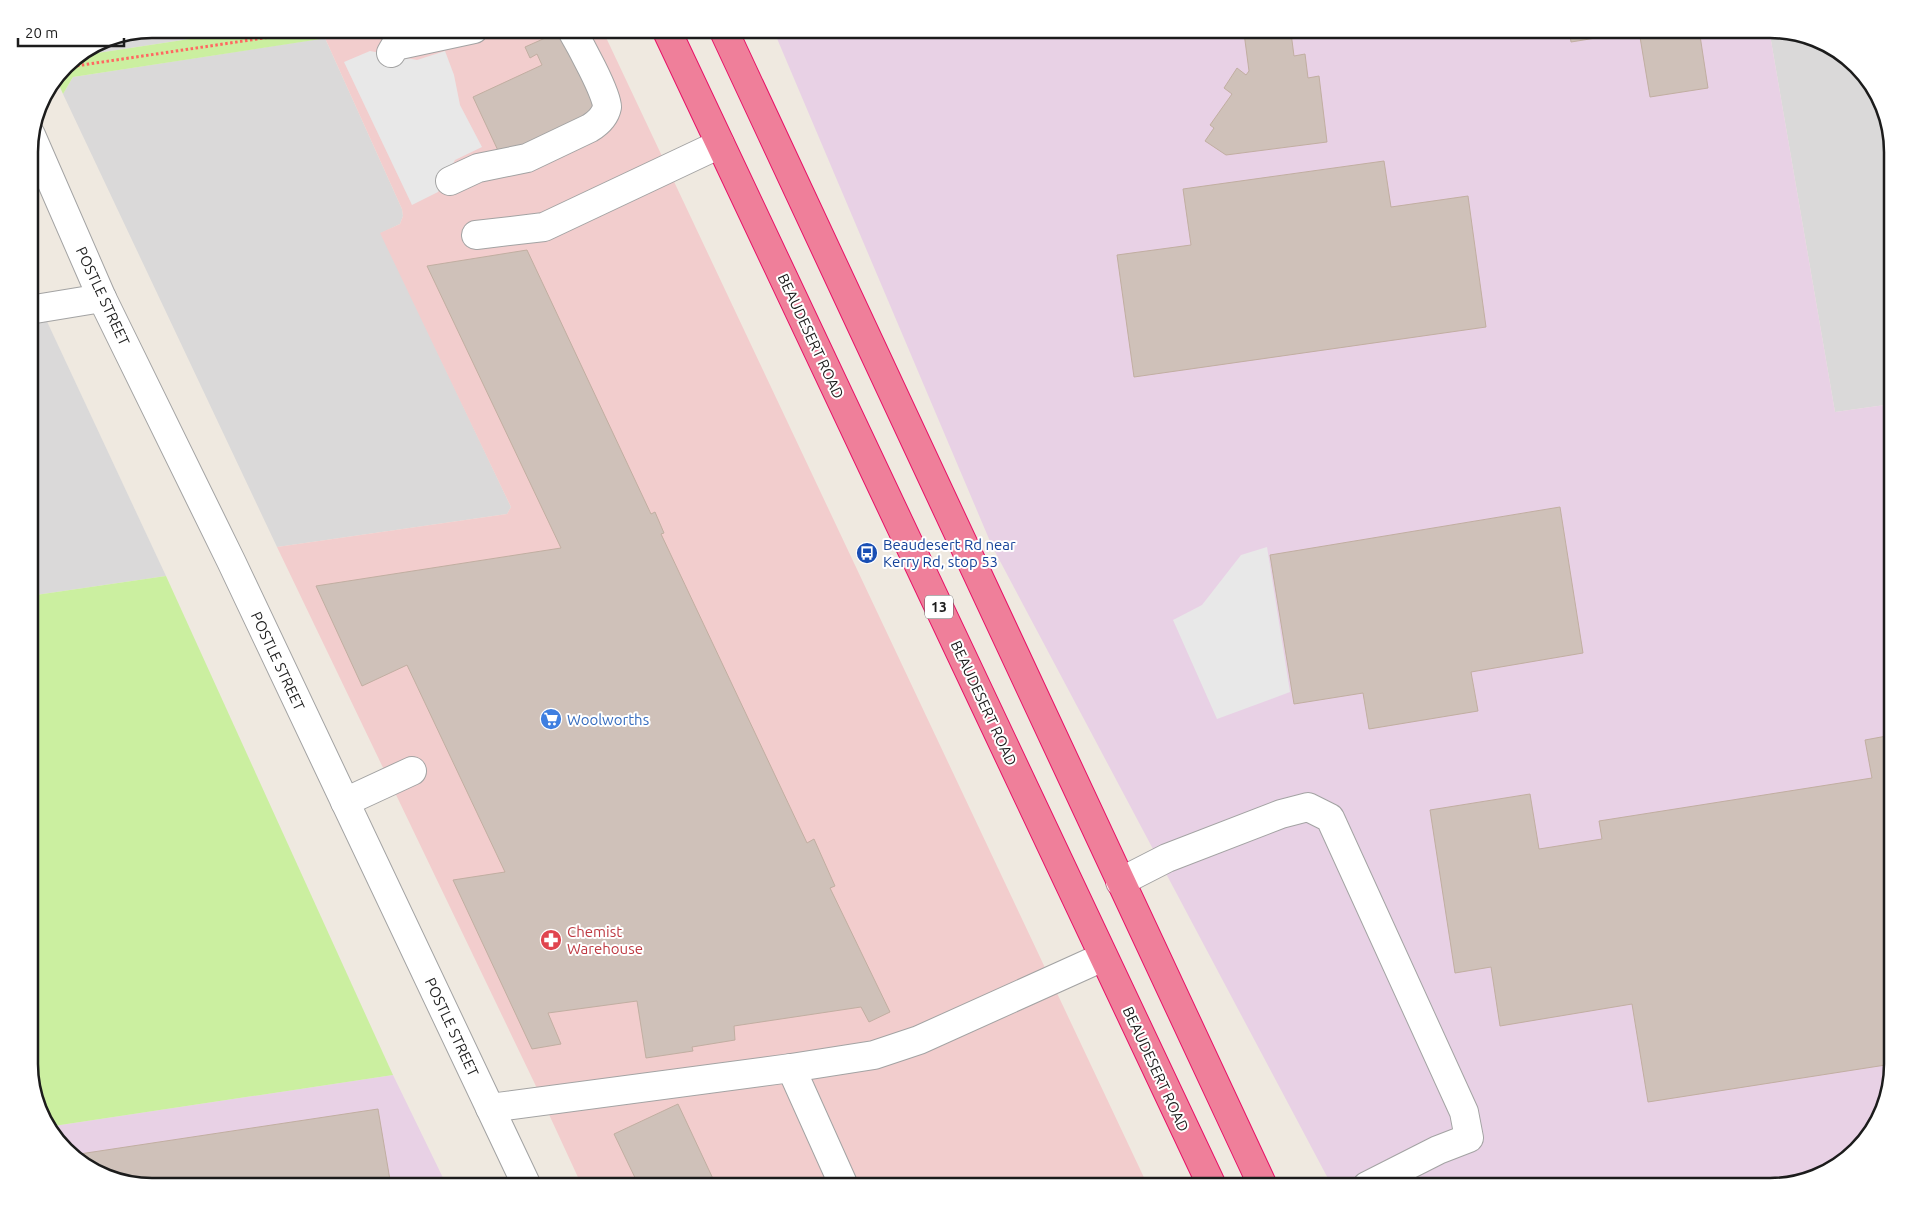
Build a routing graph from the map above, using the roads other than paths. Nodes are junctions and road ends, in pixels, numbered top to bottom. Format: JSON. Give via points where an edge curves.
{"nodes":[{"id":1,"x":432,"y":38,"type":"edge"},
{"id":2,"x":576,"y":38,"type":"edge"},
{"id":3,"x":670,"y":38,"type":"edge"},
{"id":4,"x":727,"y":38,"type":"edge"},
{"id":5,"x":391,"y":53,"type":"dead end"},
{"id":6,"x":720,"y":144,"type":"junction"},
{"id":7,"x":38,"y":151,"type":"edge"},
{"id":8,"x":450,"y":181,"type":"dead end"},
{"id":9,"x":476,"y":235,"type":"dead end"},
{"id":10,"x":102,"y":298,"type":"junction"},
{"id":11,"x":38,"y":309,"type":"edge"},
{"id":12,"x":412,"y":772,"type":"dead end"},
{"id":13,"x":346,"y":802,"type":"junction"},
{"id":14,"x":1120,"y":882,"type":"junction"},
{"id":15,"x":1103,"y":957,"type":"junction"},
{"id":16,"x":791,"y":1068,"type":"junction"},
{"id":17,"x":490,"y":1108,"type":"junction"},
{"id":18,"x":523,"y":1178,"type":"edge"},
{"id":19,"x":840,"y":1178,"type":"edge"},
{"id":20,"x":1208,"y":1178,"type":"edge"},
{"id":21,"x":1259,"y":1178,"type":"edge"},
{"id":22,"x":1383,"y":1178,"type":"edge"}],
"edges":[{"from":1,"to":5,"type":"street","via":[[395,46]]},
{"from":2,"to":8,"type":"street","via":[[607,100],[604,116],[599,122],[528,158],[478,168]]},
{"from":3,"to":6,"type":"highway","name":"BEAUDESERT ROAD","number":"13"},
{"from":4,"to":14,"type":"highway"},
{"from":6,"to":9,"type":"street","via":[[544,226]]},
{"from":6,"to":15,"type":"highway","name":"BEAUDESERT ROAD","number":"13"},
{"from":7,"to":10,"type":"street","name":"POSTLE STREET"},
{"from":10,"to":11,"type":"street"},
{"from":10,"to":13,"type":"street","name":"POSTLE STREET"},
{"from":12,"to":13,"type":"street"},
{"from":13,"to":17,"type":"street","name":"POSTLE STREET"},
{"from":14,"to":21,"type":"highway"},
{"from":14,"to":22,"type":"street","via":[[1167,858],[1281,814],[1308,807],[1330,818],[1464,1112],[1469,1138]]},
{"from":15,"to":16,"type":"street","via":[[919,1040],[874,1055]]},
{"from":15,"to":20,"type":"highway","name":"BEAUDESERT ROAD","number":"13"},
{"from":16,"to":17,"type":"street"},
{"from":16,"to":19,"type":"street"},
{"from":17,"to":18,"type":"street","name":"POSTLE STREET"}]}
